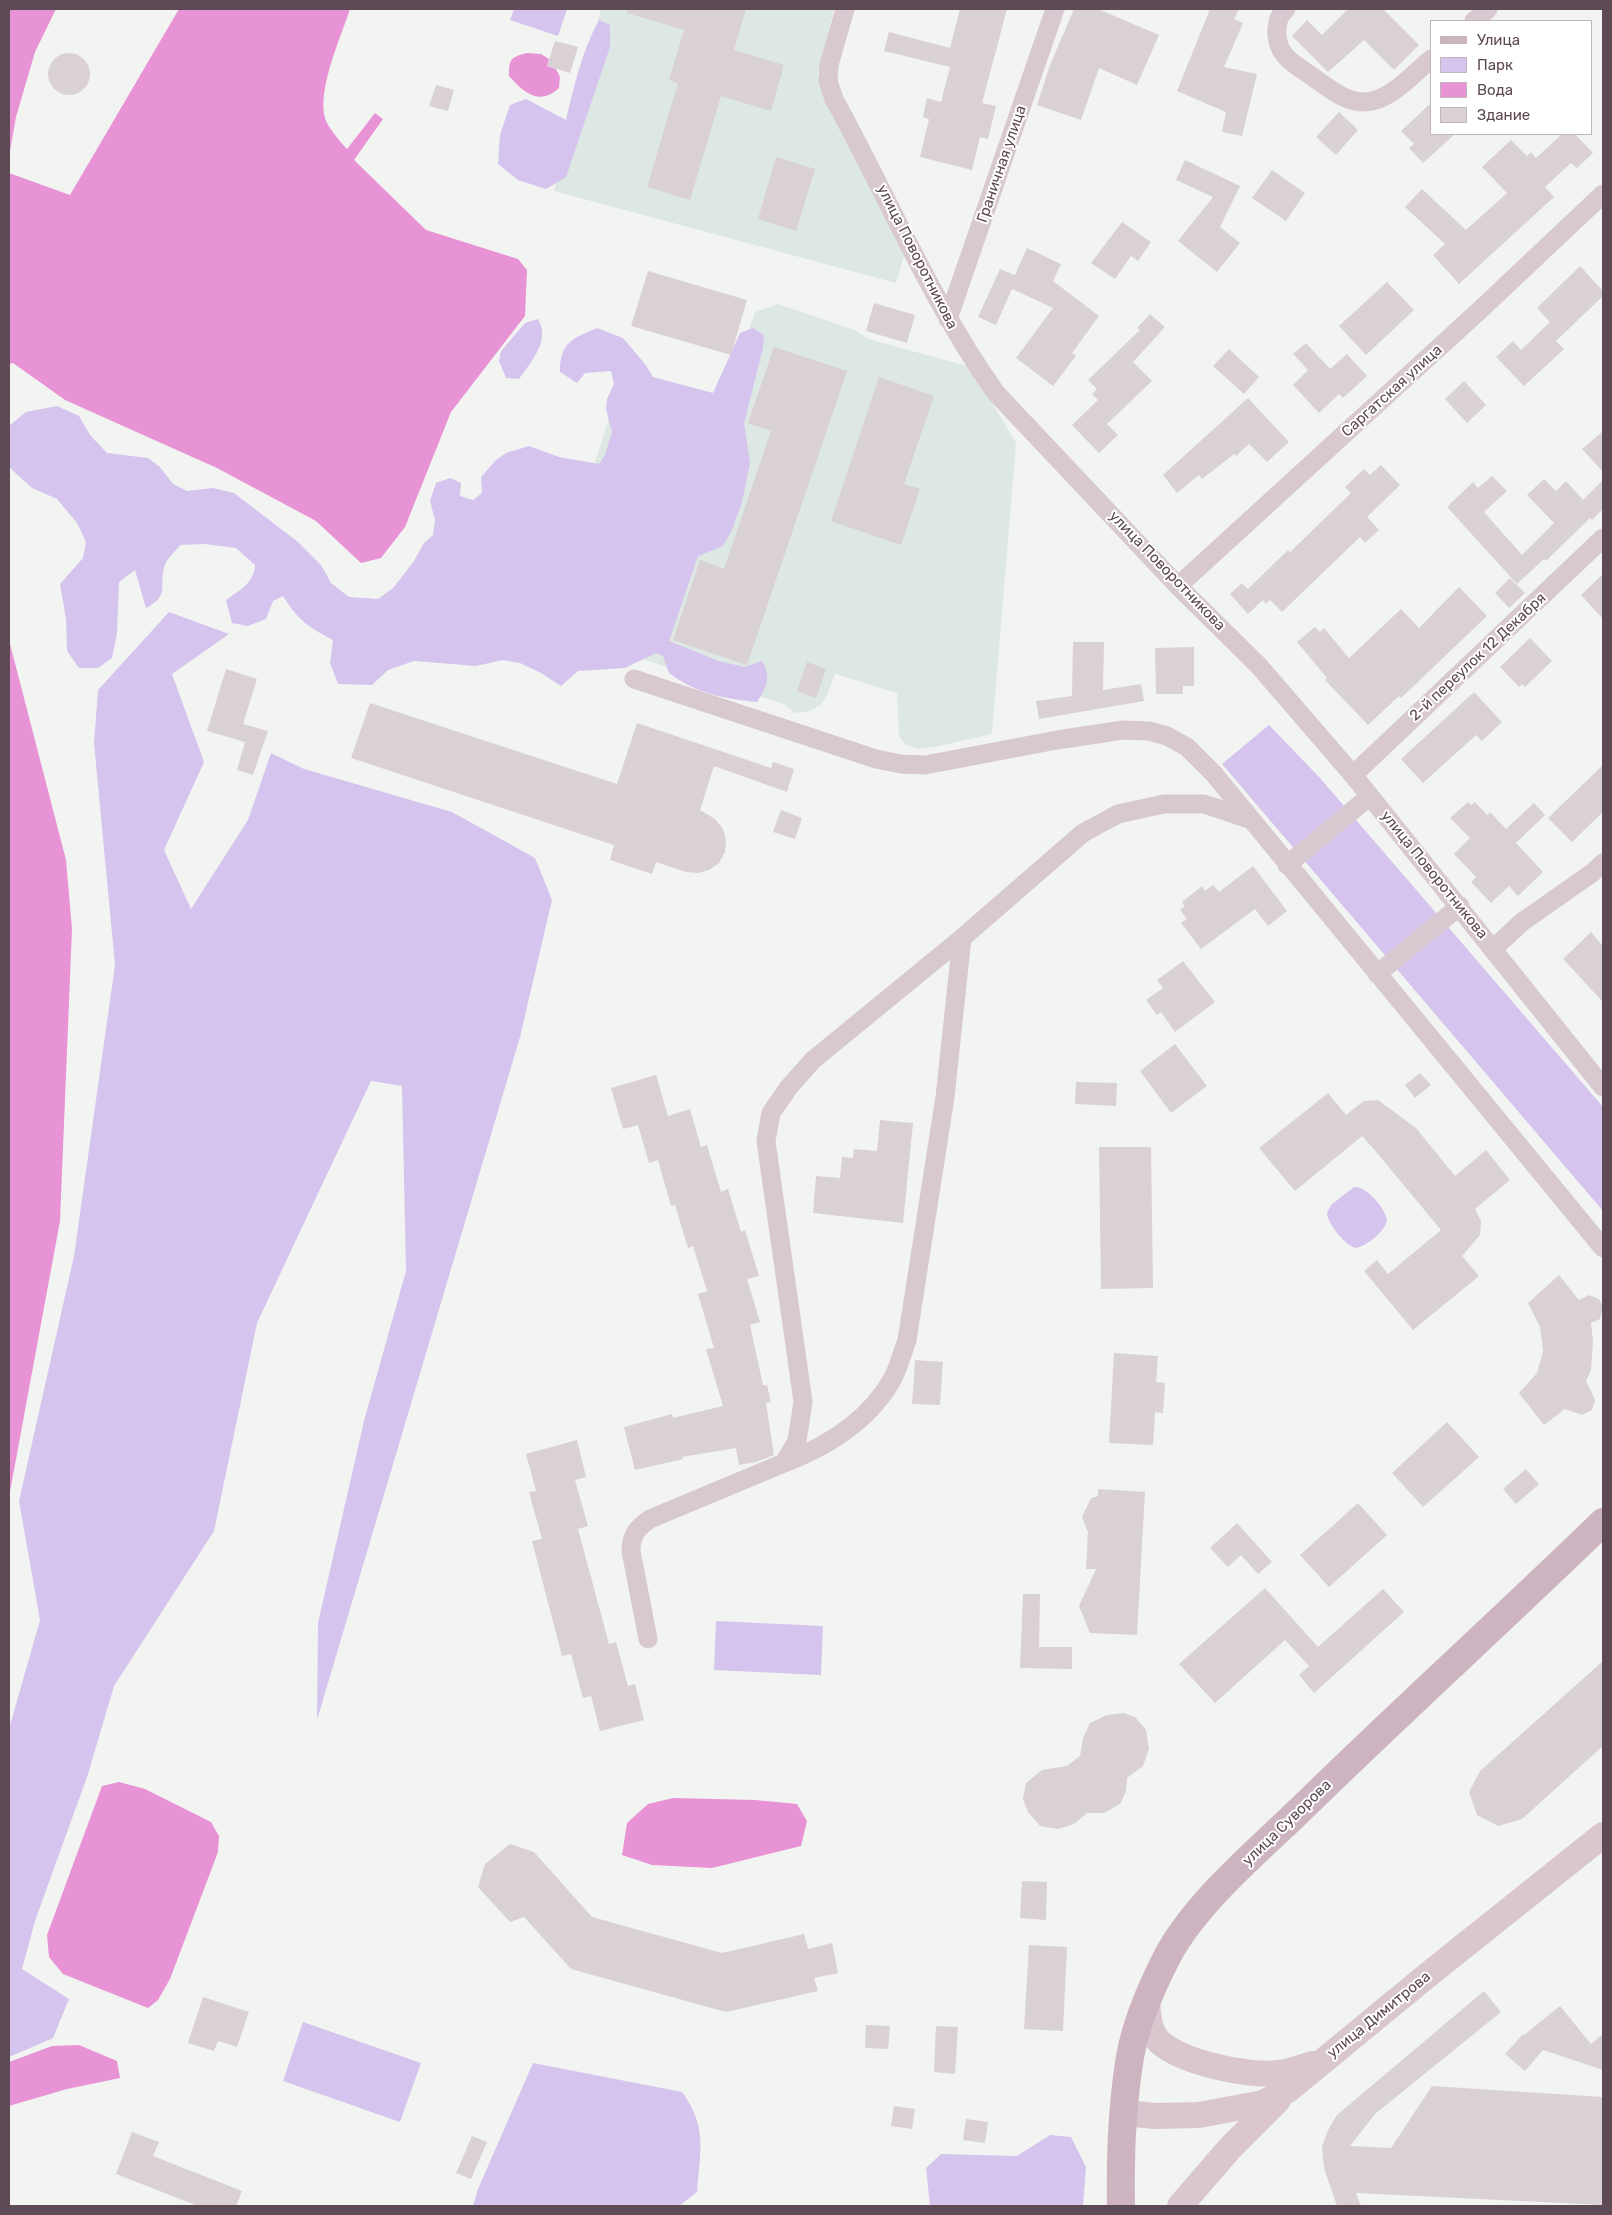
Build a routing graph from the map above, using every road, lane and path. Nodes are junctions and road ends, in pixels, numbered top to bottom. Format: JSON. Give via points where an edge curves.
{"nodes":[{"id":1,"x":845,"y":9,"type":"edge"},
{"id":2,"x":1055,"y":9,"type":"edge"},
{"id":3,"x":1286,"y":9,"type":"edge"},
{"id":4,"x":1488,"y":9,"type":"edge"},
{"id":5,"x":1475,"y":20,"type":"edge"},
{"id":6,"x":1430,"y":60,"type":"edge"},
{"id":7,"x":1603,"y":194,"type":"edge"},
{"id":8,"x":948,"y":319,"type":"junction"},
{"id":9,"x":1603,"y":538,"type":"edge"},
{"id":10,"x":1178,"y":586,"type":"junction"},
{"id":11,"x":634,"y":679,"type":"dead end"},
{"id":12,"x":1353,"y":775,"type":"junction"},
{"id":13,"x":1370,"y":796,"type":"junction"},
{"id":14,"x":1250,"y":819,"type":"junction"},
{"id":15,"x":1603,"y":862,"type":"edge"},
{"id":16,"x":1287,"y":865,"type":"junction"},
{"id":17,"x":1460,"y":906,"type":"junction"},
{"id":18,"x":962,"y":938,"type":"junction"},
{"id":19,"x":1494,"y":948,"type":"junction"},
{"id":20,"x":1377,"y":974,"type":"junction"},
{"id":21,"x":1603,"y":1087,"type":"edge"},
{"id":22,"x":1603,"y":1248,"type":"edge"},
{"id":23,"x":784,"y":1463,"type":"junction"},
{"id":24,"x":1603,"y":1522,"type":"edge"},
{"id":25,"x":648,"y":1639,"type":"dead end"},
{"id":26,"x":1603,"y":1836,"type":"edge"},
{"id":27,"x":1147,"y":2001,"type":"junction"},
{"id":28,"x":1327,"y":2058,"type":"junction"},
{"id":29,"x":1288,"y":2090,"type":"junction"},
{"id":30,"x":1124,"y":2113,"type":"junction"},
{"id":31,"x":1120,"y":2206,"type":"edge"},
{"id":32,"x":1180,"y":2206,"type":"edge"}],
"edges":[{"from":1,"to":8,"type":"street","name":"улица Поворотникова","via":[[829,65],[828,81]]},
{"from":2,"to":8,"type":"street","name":"Граничная улица"},
{"from":3,"to":6,"type":"street","via":[[1279,16],[1276,40],[1287,59],[1341,97],[1374,101],[1390,93]]},
{"from":4,"to":5,"type":"street"},
{"from":7,"to":10,"type":"street","name":"Саргатская улица"},
{"from":8,"to":10,"type":"street","name":"улица Поворотникова","via":[[996,393]]},
{"from":9,"to":12,"type":"street","name":"2-й переулок 12 Декабря"},
{"from":10,"to":12,"type":"street","name":"улица Поворотникова","via":[[1259,666]]},
{"from":11,"to":14,"type":"street","via":[[876,759],[900,764],[925,765],[1123,730],[1149,731],[1187,747],[1214,774]]},
{"from":12,"to":13,"type":"street","name":"улица Поворотникова"},
{"from":13,"to":16,"type":"street"},
{"from":13,"to":17,"type":"street","name":"улица Поворотникова"},
{"from":14,"to":16,"type":"street"},
{"from":14,"to":18,"type":"street","via":[[1204,804],[1164,804],[1118,814],[1083,833]]},
{"from":15,"to":19,"type":"street","via":[[1522,922]]},
{"from":16,"to":20,"type":"street"},
{"from":17,"to":19,"type":"street","name":"улица Поворотникова"},
{"from":17,"to":20,"type":"street"},
{"from":18,"to":23,"type":"street","via":[[945,1097],[908,1340],[894,1377],[871,1409],[815,1451]]},
{"from":18,"to":23,"type":"street","via":[[813,1060],[770,1113],[766,1141],[803,1402],[798,1441]]},
{"from":19,"to":21,"type":"street","name":"улица Поворотникова"},
{"from":20,"to":22,"type":"street"},
{"from":23,"to":25,"type":"street","via":[[650,1519],[638,1527],[631,1539],[632,1551]]},
{"from":24,"to":27,"type":"main road","name":"улица Суворова","via":[[1220,1889],[1169,1953]]},
{"from":26,"to":28,"type":"main road","name":"улица Димитрова"},
{"from":27,"to":28,"type":"main road","via":[[1149,2022],[1156,2038],[1174,2052],[1200,2062],[1277,2074]]},
{"from":27,"to":30,"type":"main road","name":"улица Суворова","via":[[1130,2056]]},
{"from":28,"to":29,"type":"main road","name":"улица Димитрова"},
{"from":29,"to":30,"type":"main road","name":"улица Димитрова","via":[[1263,2104],[1199,2115]]},
{"from":29,"to":32,"type":"main road","via":[[1230,2148]]},
{"from":30,"to":31,"type":"main road","name":"улица Суворова"}]}
